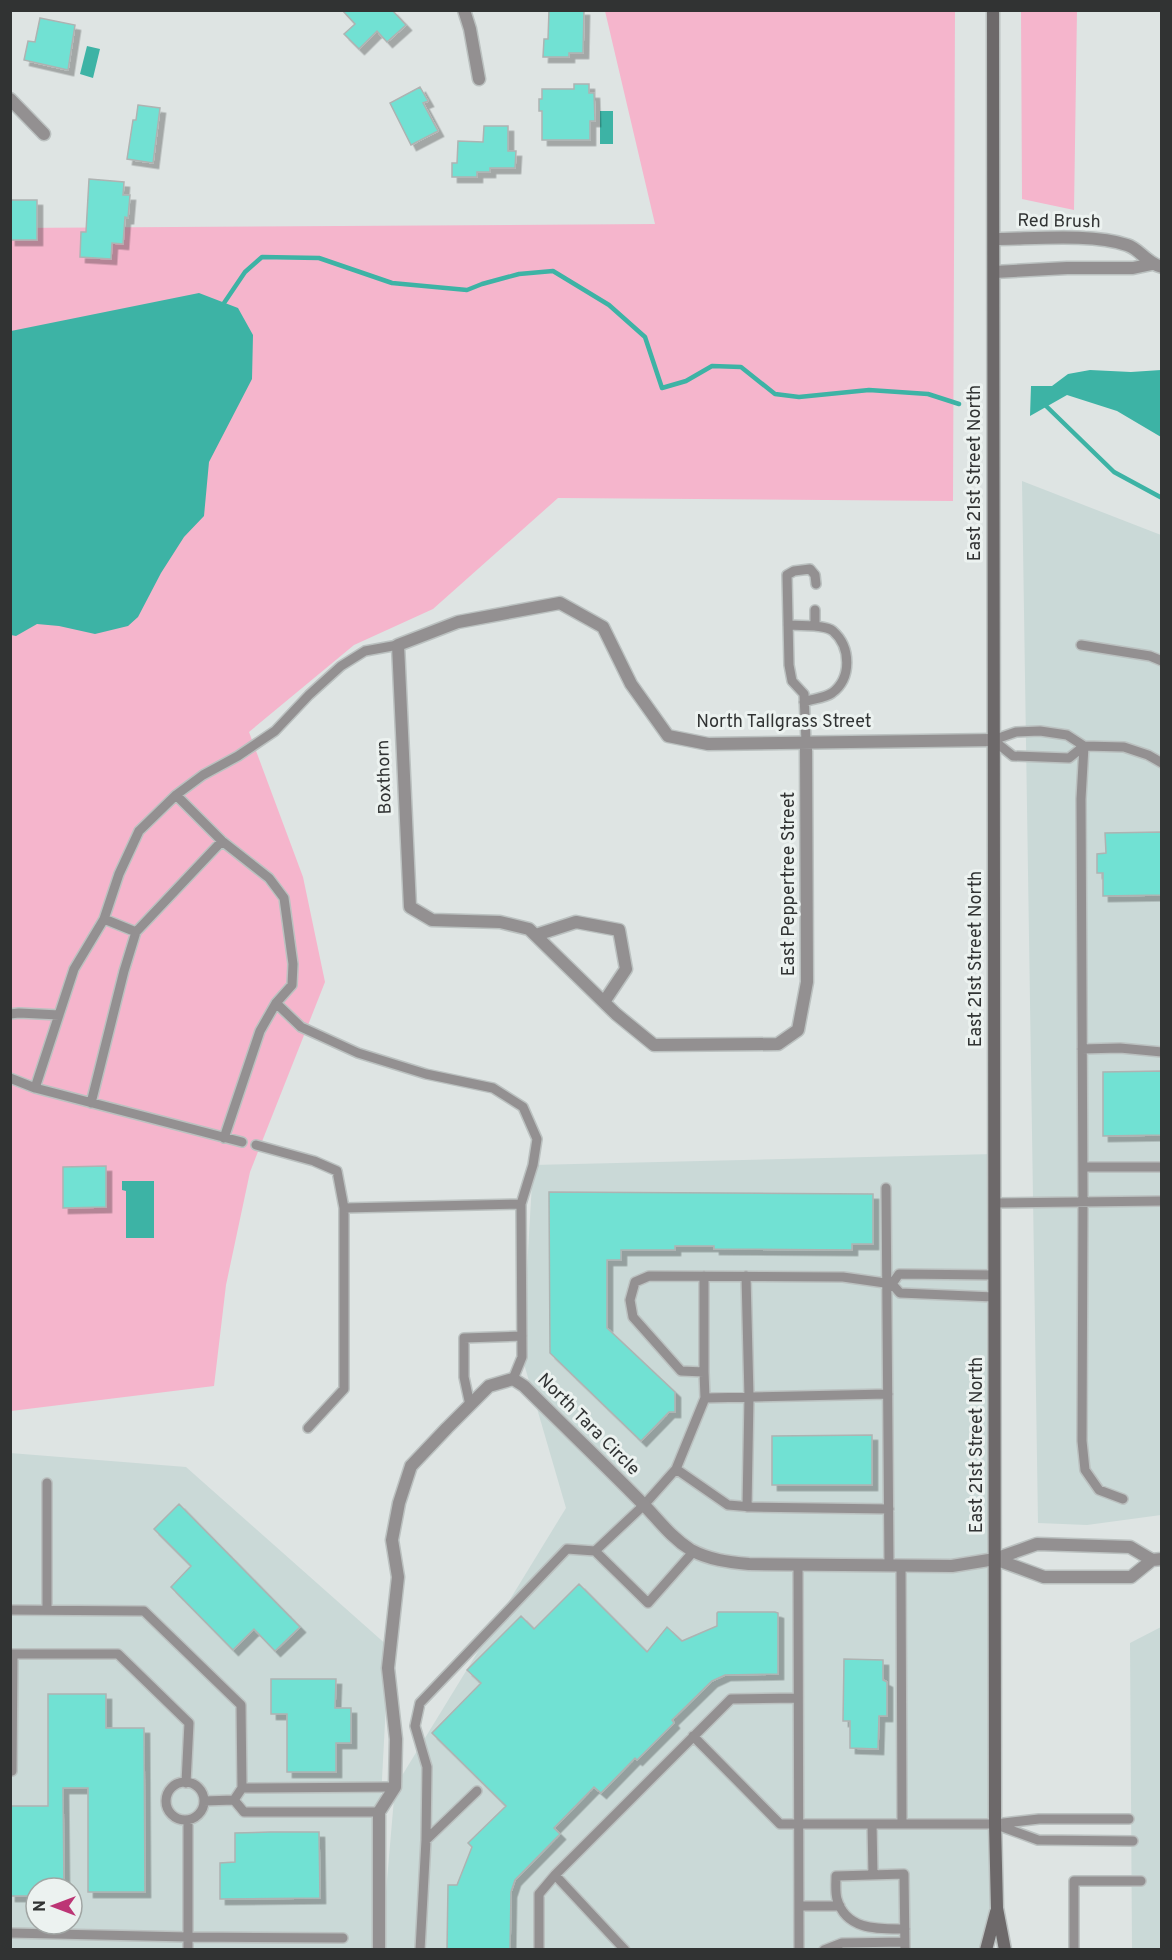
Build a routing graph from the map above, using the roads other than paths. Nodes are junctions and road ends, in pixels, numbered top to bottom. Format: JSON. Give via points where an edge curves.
{"nodes":[{"id":1,"x":464,"y":10,"type":"edge"},
{"id":2,"x":993,"y":10,"type":"edge"},
{"id":3,"x":479,"y":79,"type":"dead end"},
{"id":4,"x":10,"y":99,"type":"edge"},
{"id":5,"x":44,"y":134,"type":"dead end"},
{"id":6,"x":994,"y":239,"type":"junction"},
{"id":7,"x":1157,"y":265,"type":"edge"},
{"id":8,"x":994,"y":272,"type":"junction"},
{"id":9,"x":816,"y":584,"type":"dead end"},
{"id":10,"x":815,"y":610,"type":"dead end"},
{"id":11,"x":788,"y":625,"type":"junction"},
{"id":12,"x":815,"y":626,"type":"junction"},
{"id":13,"x":398,"y":645,"type":"junction"},
{"id":14,"x":1081,"y":645,"type":"dead end"},
{"id":15,"x":1161,"y":661,"type":"edge"},
{"id":16,"x":804,"y":702,"type":"junction"},
{"id":17,"x":993,"y":740,"type":"junction"},
{"id":18,"x":806,"y":742,"type":"junction"},
{"id":19,"x":1084,"y":746,"type":"junction"},
{"id":20,"x":1161,"y":763,"type":"edge"},
{"id":21,"x":176,"y":795,"type":"junction"},
{"id":22,"x":222,"y":841,"type":"junction"},
{"id":23,"x":104,"y":918,"type":"junction"},
{"id":24,"x":136,"y":932,"type":"junction"},
{"id":25,"x":536,"y":935,"type":"junction"},
{"id":26,"x":604,"y":1002,"type":"junction"},
{"id":27,"x":276,"y":1003,"type":"junction"},
{"id":28,"x":10,"y":1014,"type":"edge"},
{"id":29,"x":59,"y":1015,"type":"junction"},
{"id":30,"x":1082,"y":1048,"type":"junction"},
{"id":31,"x":1161,"y":1052,"type":"edge"},
{"id":32,"x":10,"y":1078,"type":"edge"},
{"id":33,"x":35,"y":1088,"type":"junction"},
{"id":34,"x":91,"y":1103,"type":"junction"},
{"id":35,"x":224,"y":1137,"type":"junction"},
{"id":36,"x":242,"y":1142,"type":"dead end"},
{"id":37,"x":256,"y":1145,"type":"dead end"},
{"id":38,"x":1083,"y":1167,"type":"junction"},
{"id":39,"x":1161,"y":1167,"type":"edge"},
{"id":40,"x":886,"y":1188,"type":"dead end"},
{"id":41,"x":1161,"y":1201,"type":"edge"},
{"id":42,"x":1083,"y":1202,"type":"junction"},
{"id":43,"x":994,"y":1203,"type":"junction"},
{"id":44,"x":521,"y":1204,"type":"junction"},
{"id":45,"x":344,"y":1208,"type":"junction"},
{"id":46,"x":994,"y":1275,"type":"junction"},
{"id":47,"x":704,"y":1276,"type":"junction"},
{"id":48,"x":746,"y":1276,"type":"junction"},
{"id":49,"x":889,"y":1283,"type":"junction"},
{"id":50,"x":994,"y":1297,"type":"junction"},
{"id":51,"x":522,"y":1336,"type":"junction"},
{"id":52,"x":704,"y":1372,"type":"junction"},
{"id":53,"x":513,"y":1379,"type":"junction"},
{"id":54,"x":888,"y":1394,"type":"junction"},
{"id":55,"x":748,"y":1397,"type":"junction"},
{"id":56,"x":705,"y":1398,"type":"junction"},
{"id":57,"x":470,"y":1406,"type":"junction"},
{"id":58,"x":308,"y":1428,"type":"dead end"},
{"id":59,"x":676,"y":1468,"type":"junction"},
{"id":60,"x":47,"y":1483,"type":"dead end"},
{"id":61,"x":1123,"y":1499,"type":"dead end"},
{"id":62,"x":644,"y":1505,"type":"junction"},
{"id":63,"x":747,"y":1507,"type":"junction"},
{"id":64,"x":889,"y":1509,"type":"junction"},
{"id":65,"x":595,"y":1551,"type":"junction"},
{"id":66,"x":694,"y":1551,"type":"junction"},
{"id":67,"x":995,"y":1559,"type":"junction"},
{"id":68,"x":1157,"y":1560,"type":"edge"},
{"id":69,"x":798,"y":1564,"type":"junction"},
{"id":70,"x":895,"y":1566,"type":"junction"},
{"id":71,"x":10,"y":1610,"type":"edge"},
{"id":72,"x":47,"y":1610,"type":"junction"},
{"id":73,"x":12,"y":1654,"type":"edge"},
{"id":74,"x":798,"y":1698,"type":"junction"},
{"id":75,"x":693,"y":1736,"type":"junction"},
{"id":76,"x":10,"y":1770,"type":"edge"},
{"id":77,"x":186,"y":1782,"type":"junction"},
{"id":78,"x":395,"y":1787,"type":"junction"},
{"id":79,"x":242,"y":1788,"type":"junction"},
{"id":80,"x":477,"y":1791,"type":"dead end"},
{"id":81,"x":234,"y":1800,"type":"junction"},
{"id":82,"x":204,"y":1801,"type":"junction"},
{"id":83,"x":379,"y":1812,"type":"junction"},
{"id":84,"x":1129,"y":1819,"type":"dead end"},
{"id":85,"x":188,"y":1820,"type":"junction"},
{"id":86,"x":799,"y":1824,"type":"junction"},
{"id":87,"x":872,"y":1824,"type":"junction"},
{"id":88,"x":902,"y":1824,"type":"junction"},
{"id":89,"x":995,"y":1824,"type":"junction"},
{"id":90,"x":426,"y":1840,"type":"junction"},
{"id":91,"x":1133,"y":1841,"type":"dead end"},
{"id":92,"x":555,"y":1875,"type":"junction"},
{"id":93,"x":873,"y":1875,"type":"junction"},
{"id":94,"x":1141,"y":1881,"type":"dead end"},
{"id":95,"x":799,"y":1906,"type":"junction"},
{"id":96,"x":840,"y":1906,"type":"junction"},
{"id":97,"x":997,"y":1908,"type":"junction"},
{"id":98,"x":905,"y":1929,"type":"junction"},
{"id":99,"x":10,"y":1933,"type":"edge"},
{"id":100,"x":188,"y":1937,"type":"junction"},
{"id":101,"x":343,"y":1938,"type":"dead end"},
{"id":102,"x":905,"y":1946,"type":"edge"},
{"id":103,"x":188,"y":1950,"type":"edge"},
{"id":104,"x":379,"y":1950,"type":"edge"},
{"id":105,"x":420,"y":1950,"type":"edge"},
{"id":106,"x":539,"y":1950,"type":"edge"},
{"id":107,"x":625,"y":1950,"type":"edge"},
{"id":108,"x":799,"y":1950,"type":"edge"},
{"id":109,"x":824,"y":1950,"type":"edge"},
{"id":110,"x":986,"y":1950,"type":"edge"},
{"id":111,"x":1005,"y":1950,"type":"edge"},
{"id":112,"x":1074,"y":1950,"type":"edge"}],
"edges":[{"from":1,"to":3,"type":"street"},
{"from":2,"to":6,"type":"main road","name":"East 21st Street North"},
{"from":4,"to":5,"type":"street"},
{"from":6,"to":7,"type":"street","name":"Red Brush","via":[[1099,239],[1130,246]]},
{"from":6,"to":8,"type":"main road","name":"East 21st Street North"},
{"from":7,"to":8,"type":"street","name":"Red Brush"},
{"from":8,"to":17,"type":"main road","name":"East 21st Street North"},
{"from":9,"to":11,"type":"lane","via":[[810,569],[786,576]]},
{"from":10,"to":12,"type":"lane"},
{"from":11,"to":12,"type":"lane"},
{"from":11,"to":16,"type":"lane","via":[[792,681],[804,694]]},
{"from":12,"to":16,"type":"lane","via":[[831,629],[843,643],[847,657],[845,677],[831,694]]},
{"from":13,"to":18,"type":"street","name":"North Tallgrass Street","via":[[458,622],[560,603],[603,627],[631,684],[668,736],[708,744]]},
{"from":13,"to":21,"type":"lane","via":[[365,651],[341,666],[275,730]]},
{"from":13,"to":25,"type":"street","name":"Boxthorn","via":[[410,907],[432,920],[500,922],[529,929]]},
{"from":14,"to":15,"type":"lane"},
{"from":16,"to":18,"type":"lane"},
{"from":17,"to":18,"type":"street","name":"North Tallgrass Street"},
{"from":17,"to":19,"type":"lane","via":[[1016,732],[1040,731],[1067,735]]},
{"from":17,"to":19,"type":"lane","via":[[1013,756],[1069,758]]},
{"from":17,"to":43,"type":"main road","name":"East 21st Street North"},
{"from":18,"to":26,"type":"street","name":"East Peppertree Street","via":[[807,982],[798,1030],[778,1044],[654,1045]]},
{"from":19,"to":20,"type":"lane","via":[[1124,747]]},
{"from":19,"to":30,"type":"lane"},
{"from":21,"to":22,"type":"lane"},
{"from":21,"to":23,"type":"lane","via":[[139,831],[118,874]]},
{"from":22,"to":24,"type":"lane"},
{"from":22,"to":27,"type":"lane","via":[[269,878],[284,898],[292,985]]},
{"from":23,"to":24,"type":"lane"},
{"from":23,"to":29,"type":"lane","via":[[74,969]]},
{"from":24,"to":34,"type":"lane"},
{"from":25,"to":26,"type":"street"},
{"from":25,"to":26,"type":"street","via":[[576,922],[619,930],[626,969]]},
{"from":27,"to":35,"type":"lane","via":[[260,1031]]},
{"from":27,"to":44,"type":"lane","via":[[301,1026],[358,1053],[426,1074],[493,1088],[523,1107],[537,1139]]},
{"from":28,"to":29,"type":"lane"},
{"from":29,"to":33,"type":"lane"},
{"from":30,"to":31,"type":"lane"},
{"from":30,"to":38,"type":"lane"},
{"from":32,"to":33,"type":"lane"},
{"from":33,"to":34,"type":"lane"},
{"from":34,"to":35,"type":"lane"},
{"from":35,"to":36,"type":"lane"},
{"from":37,"to":45,"type":"lane","via":[[337,1171]]},
{"from":38,"to":39,"type":"lane"},
{"from":38,"to":42,"type":"lane"},
{"from":40,"to":49,"type":"lane"},
{"from":41,"to":42,"type":"lane"},
{"from":42,"to":43,"type":"lane"},
{"from":42,"to":61,"type":"lane","via":[[1085,1470],[1099,1490]]},
{"from":43,"to":46,"type":"main road","name":"East 21st Street North"},
{"from":44,"to":45,"type":"lane"},
{"from":44,"to":51,"type":"lane"},
{"from":45,"to":58,"type":"lane","via":[[344,1389]]},
{"from":46,"to":49,"type":"lane","via":[[899,1274]]},
{"from":46,"to":50,"type":"main road","name":"East 21st Street North"},
{"from":47,"to":48,"type":"lane"},
{"from":47,"to":52,"type":"lane"},
{"from":47,"to":52,"type":"lane","via":[[649,1276],[635,1282],[630,1300],[633,1317],[681,1371]]},
{"from":48,"to":49,"type":"lane","via":[[843,1277]]},
{"from":48,"to":55,"type":"lane"},
{"from":49,"to":50,"type":"lane","via":[[900,1293]]},
{"from":49,"to":54,"type":"lane"},
{"from":50,"to":67,"type":"main road","name":"East 21st Street North"},
{"from":51,"to":53,"type":"lane","via":[[522,1357]]},
{"from":51,"to":57,"type":"lane","via":[[464,1338],[464,1377]]},
{"from":52,"to":56,"type":"lane"},
{"from":53,"to":57,"type":"street","name":"North Tara Circle","via":[[489,1386]]},
{"from":53,"to":62,"type":"street","name":"North Tara Circle"},
{"from":54,"to":55,"type":"lane"},
{"from":54,"to":64,"type":"lane"},
{"from":55,"to":56,"type":"lane"},
{"from":55,"to":63,"type":"lane"},
{"from":56,"to":59,"type":"lane"},
{"from":57,"to":78,"type":"street","name":"North Tara Circle","via":[[411,1466],[399,1503],[392,1540],[398,1577],[388,1668],[396,1739]]},
{"from":59,"to":62,"type":"lane"},
{"from":59,"to":63,"type":"lane","via":[[728,1505]]},
{"from":60,"to":72,"type":"lane"},
{"from":62,"to":65,"type":"lane"},
{"from":62,"to":66,"type":"street","name":"North Tara Circle","via":[[678,1542]]},
{"from":63,"to":64,"type":"lane"},
{"from":64,"to":70,"type":"lane"},
{"from":65,"to":66,"type":"lane","via":[[648,1603]]},
{"from":65,"to":90,"type":"lane","via":[[567,1549],[420,1703],[415,1726],[427,1767]]},
{"from":66,"to":69,"type":"street","name":"North Tara Circle","via":[[717,1560]]},
{"from":67,"to":68,"type":"street","name":"North Tara Circle","via":[[1037,1544],[1130,1547]]},
{"from":67,"to":68,"type":"street","via":[[1044,1577],[1131,1577]]},
{"from":67,"to":70,"type":"street","name":"North Tara Circle","via":[[952,1566]]},
{"from":67,"to":89,"type":"main road","name":"East 21st Street North"},
{"from":69,"to":70,"type":"street","name":"North Tara Circle"},
{"from":69,"to":74,"type":"lane"},
{"from":70,"to":88,"type":"lane"},
{"from":71,"to":72,"type":"lane"},
{"from":72,"to":79,"type":"lane","via":[[144,1611],[241,1705]]},
{"from":73,"to":76,"type":"lane"},
{"from":73,"to":77,"type":"lane","via":[[118,1654],[189,1724]]},
{"from":74,"to":75,"type":"lane","via":[[730,1699]]},
{"from":74,"to":86,"type":"lane"},
{"from":75,"to":86,"type":"lane","via":[[780,1824]]},
{"from":75,"to":92,"type":"lane"},
{"from":77,"to":82,"type":"lane","via":[[201,1791]]},
{"from":77,"to":85,"type":"lane","via":[[174,1786],[166,1801],[175,1818]]},
{"from":78,"to":79,"type":"lane"},
{"from":78,"to":83,"type":"street"},
{"from":79,"to":81,"type":"lane"},
{"from":80,"to":90,"type":"lane"},
{"from":81,"to":82,"type":"lane"},
{"from":81,"to":83,"type":"lane","via":[[244,1812]]},
{"from":82,"to":85,"type":"lane","via":[[199,1814]]},
{"from":83,"to":104,"type":"street"},
{"from":84,"to":89,"type":"lane","via":[[1039,1819]]},
{"from":85,"to":100,"type":"lane"},
{"from":86,"to":87,"type":"lane"},
{"from":86,"to":95,"type":"lane"},
{"from":87,"to":88,"type":"lane"},
{"from":87,"to":93,"type":"lane"},
{"from":88,"to":89,"type":"lane"},
{"from":89,"to":91,"type":"lane","via":[[1038,1840]]},
{"from":89,"to":97,"type":"main road","name":"East 21st Street North"},
{"from":90,"to":105,"type":"lane"},
{"from":92,"to":106,"type":"lane","via":[[538,1894]]},
{"from":92,"to":107,"type":"lane"},
{"from":93,"to":96,"type":"lane","via":[[836,1876]]},
{"from":93,"to":98,"type":"lane","via":[[904,1874]]},
{"from":94,"to":112,"type":"lane","via":[[1074,1881]]},
{"from":95,"to":96,"type":"lane"},
{"from":95,"to":108,"type":"lane"},
{"from":96,"to":98,"type":"lane","via":[[865,1928]]},
{"from":97,"to":110,"type":"main road","name":"East 21st Street North"},
{"from":97,"to":111,"type":"main road","name":"East 21st Street North"},
{"from":98,"to":102,"type":"lane"},
{"from":99,"to":100,"type":"lane"},
{"from":100,"to":101,"type":"lane"},
{"from":100,"to":103,"type":"lane"},
{"from":102,"to":109,"type":"lane","via":[[842,1943]]}]}
